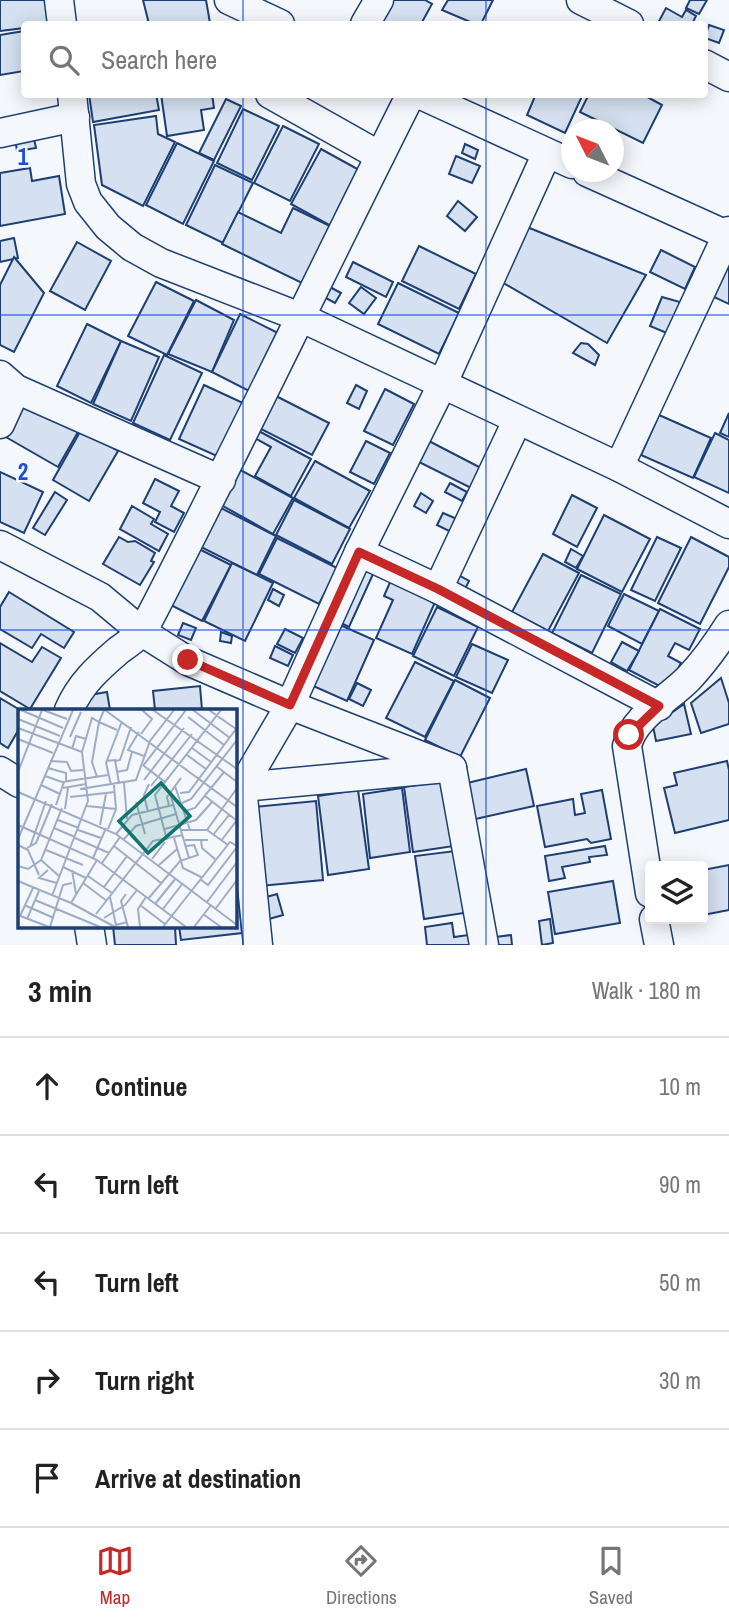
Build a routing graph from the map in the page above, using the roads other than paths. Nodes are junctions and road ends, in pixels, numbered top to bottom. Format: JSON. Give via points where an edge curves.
{"nodes":[{"id":1,"x":59,"y":0,"type":"edge"},
{"id":2,"x":219,"y":0,"type":"edge"},
{"id":3,"x":229,"y":0,"type":"edge"},
{"id":4,"x":379,"y":0,"type":"edge"},
{"id":5,"x":580,"y":0,"type":"edge"},
{"id":6,"x":622,"y":14,"type":"edge"},
{"id":7,"x":62,"y":21,"type":"edge"},
{"id":8,"x":227,"y":21,"type":"edge"},
{"id":9,"x":274,"y":21,"type":"edge"},
{"id":10,"x":367,"y":21,"type":"edge"},
{"id":11,"x":708,"y":66,"type":"edge"},
{"id":12,"x":729,"y":77,"type":"edge"},
{"id":13,"x":277,"y":98,"type":"edge"},
{"id":14,"x":409,"y":98,"type":"edge"},
{"id":15,"x":428,"y":98,"type":"edge"},
{"id":16,"x":73,"y":106,"type":"edge"},
{"id":17,"x":0,"y":133,"type":"edge"},
{"id":18,"x":380,"y":156,"type":"junction"},
{"id":19,"x":559,"y":159,"type":"edge"},
{"id":20,"x":610,"y":182,"type":"edge"},
{"id":21,"x":728,"y":234,"type":"edge"},
{"id":22,"x":300,"y":317,"type":"junction"},
{"id":23,"x":8,"y":382,"type":"edge"},
{"id":24,"x":442,"y":385,"type":"junction"},
{"id":25,"x":517,"y":421,"type":"junction"},
{"id":26,"x":0,"y":424,"type":"edge"},
{"id":27,"x":619,"y":467,"type":"junction"},
{"id":28,"x":221,"y":480,"type":"junction"},
{"id":29,"x":729,"y":524,"type":"edge"},
{"id":30,"x":0,"y":545,"type":"edge"},
{"id":31,"x":359,"y":552,"type":"junction"},
{"id":32,"x":438,"y":589,"type":"junction"},
{"id":33,"x":729,"y":625,"type":"edge"},
{"id":34,"x":142,"y":632,"type":"junction"},
{"id":35,"x":290,"y":705,"type":"junction"},
{"id":36,"x":659,"y":706,"type":"junction"},
{"id":37,"x":70,"y":709,"type":"edge"},
{"id":38,"x":452,"y":768,"type":"junction"},
{"id":39,"x":0,"y":771,"type":"edge"},
{"id":40,"x":18,"y":782,"type":"edge"},
{"id":41,"x":242,"y":787,"type":"junction"},
{"id":42,"x":645,"y":861,"type":"edge"},
{"id":43,"x":655,"y":924,"type":"edge"},
{"id":44,"x":258,"y":945,"type":"edge"},
{"id":45,"x":484,"y":945,"type":"edge"},
{"id":46,"x":659,"y":945,"type":"edge"}],
"edges":[{"from":1,"to":7,"type":"street"},
{"from":2,"to":8,"type":"street"},
{"from":3,"to":9,"type":"street"},
{"from":4,"to":10,"type":"street"},
{"from":5,"to":6,"type":"street"},
{"from":11,"to":12,"type":"street"},
{"from":13,"to":18,"type":"street"},
{"from":14,"to":18,"type":"street"},
{"from":15,"to":19,"type":"street"},
{"from":16,"to":17,"type":"street"},
{"from":16,"to":22,"type":"street","via":[[81,184],[108,228],[161,262]]},
{"from":18,"to":22,"type":"street"},
{"from":19,"to":24,"type":"street"},
{"from":20,"to":21,"type":"street"},
{"from":21,"to":27,"type":"street"},
{"from":22,"to":24,"type":"street"},
{"from":22,"to":28,"type":"street"},
{"from":23,"to":26,"type":"street"},
{"from":23,"to":28,"type":"street"},
{"from":24,"to":25,"type":"street"},
{"from":24,"to":31,"type":"street"},
{"from":25,"to":27,"type":"street"},
{"from":25,"to":32,"type":"street"},
{"from":27,"to":29,"type":"street"},
{"from":28,"to":34,"type":"street"},
{"from":30,"to":34,"type":"street","via":[[100,597]]},
{"from":31,"to":32,"type":"street"},
{"from":31,"to":35,"type":"street"},
{"from":32,"to":36,"type":"street"},
{"from":33,"to":36,"type":"street","via":[[711,653]]},
{"from":34,"to":35,"type":"street","via":[[188,660]]},
{"from":34,"to":37,"type":"street","via":[[96,670]]},
{"from":35,"to":38,"type":"street"},
{"from":35,"to":41,"type":"street"},
{"from":36,"to":42,"type":"street","via":[[629,735],[627,746]]},
{"from":38,"to":41,"type":"street"},
{"from":38,"to":45,"type":"street"},
{"from":39,"to":40,"type":"street"},
{"from":41,"to":44,"type":"street"},
{"from":43,"to":46,"type":"street"}]}
